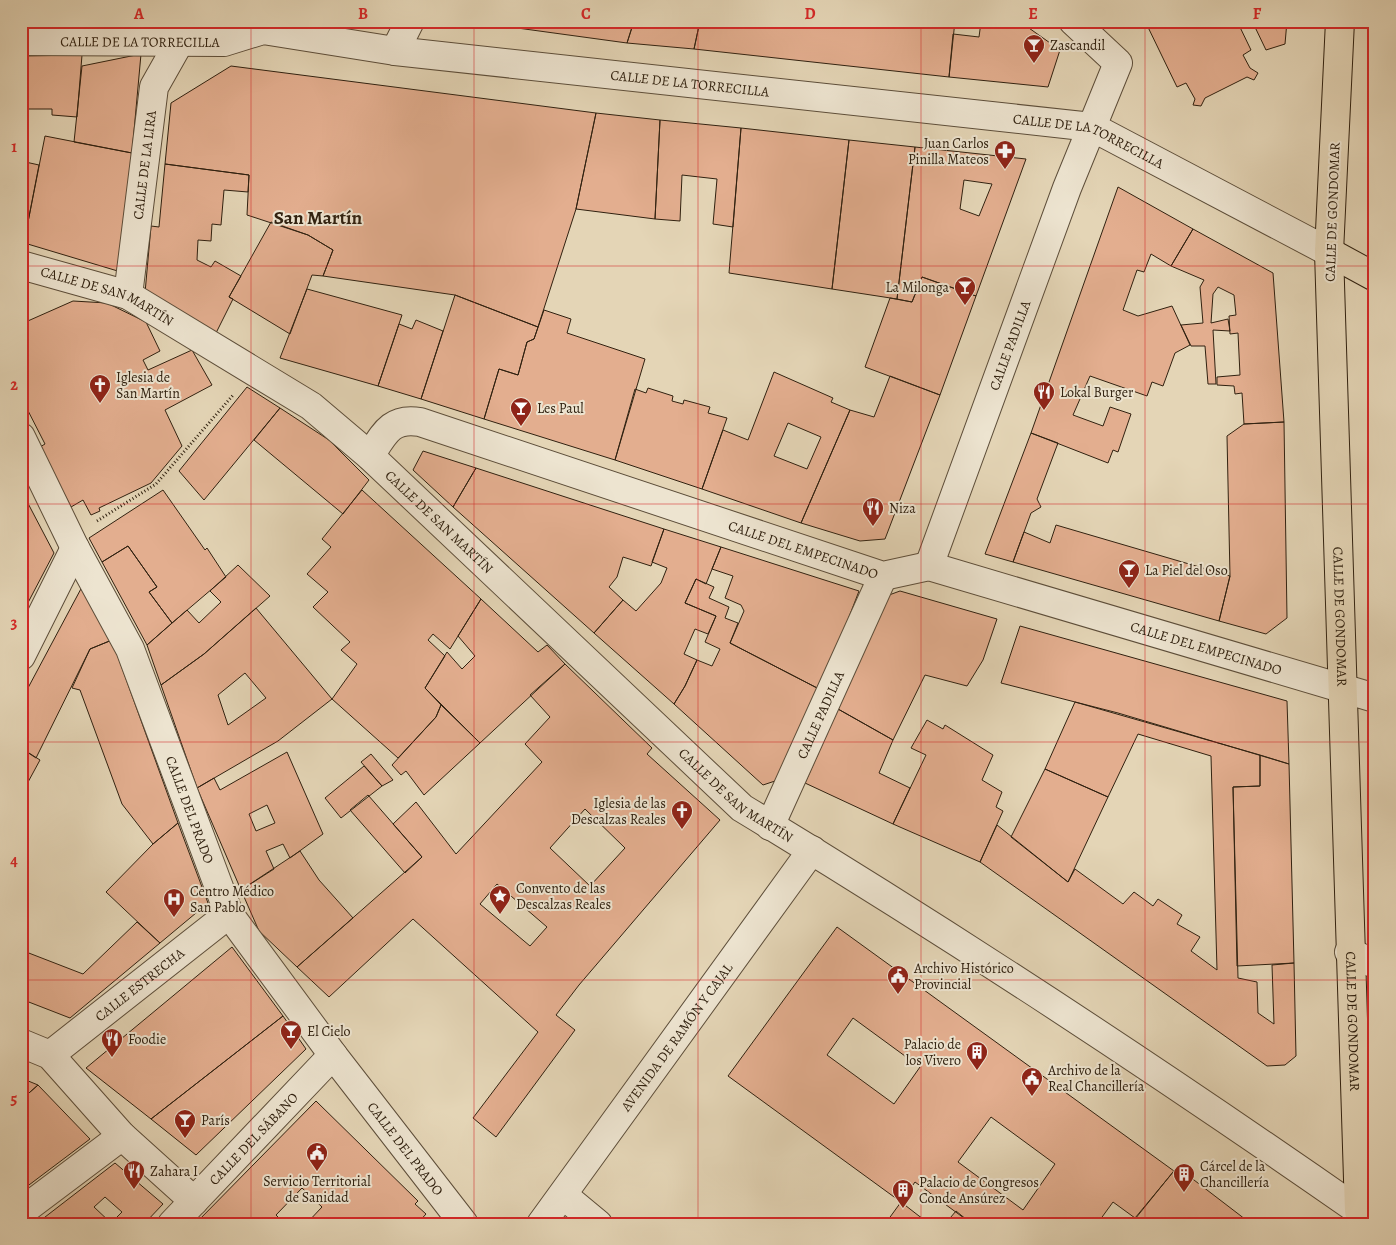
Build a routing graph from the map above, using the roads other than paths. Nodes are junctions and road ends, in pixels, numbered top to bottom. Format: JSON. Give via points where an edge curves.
{"nodes":[{"id":1,"x":410,"y":21,"type":"edge"},
{"id":2,"x":1073,"y":21,"type":"edge"},
{"id":3,"x":1340,"y":21,"type":"edge"},
{"id":4,"x":225,"y":31,"type":"edge"},
{"id":5,"x":21,"y":41,"type":"edge"},
{"id":6,"x":180,"y":41,"type":"junction"},
{"id":7,"x":395,"y":51,"type":"junction"},
{"id":8,"x":1092,"y":127,"type":"junction"},
{"id":9,"x":1329,"y":252,"type":"junction"},
{"id":10,"x":21,"y":265,"type":"edge"},
{"id":11,"x":1375,"y":277,"type":"edge"},
{"id":12,"x":128,"y":295,"type":"junction"},
{"id":13,"x":21,"y":437,"type":"edge"},
{"id":14,"x":370,"y":456,"type":"junction"},
{"id":15,"x":73,"y":543,"type":"junction"},
{"id":16,"x":929,"y":566,"type":"junction"},
{"id":17,"x":883,"y":576,"type":"junction"},
{"id":18,"x":21,"y":656,"type":"edge"},
{"id":19,"x":1342,"y":689,"type":"junction"},
{"id":20,"x":1375,"y":698,"type":"edge"},
{"id":21,"x":770,"y":826,"type":"junction"},
{"id":22,"x":812,"y":850,"type":"junction"},
{"id":23,"x":230,"y":914,"type":"junction"},
{"id":24,"x":1349,"y":952,"type":"junction"},
{"id":25,"x":1375,"y":964,"type":"edge"},
{"id":26,"x":21,"y":1043,"type":"edge"},
{"id":27,"x":50,"y":1055,"type":"junction"},
{"id":28,"x":333,"y":1055,"type":"junction"},
{"id":29,"x":122,"y":1136,"type":"junction"},
{"id":30,"x":194,"y":1201,"type":"junction"},
{"id":31,"x":21,"y":1212,"type":"edge"},
{"id":32,"x":557,"y":1213,"type":"edge"},
{"id":33,"x":1367,"y":1217,"type":"edge"},
{"id":34,"x":172,"y":1224,"type":"edge"},
{"id":35,"x":464,"y":1224,"type":"edge"},
{"id":36,"x":598,"y":1224,"type":"edge"}],
"edges":[{"from":1,"to":7,"type":"street"},
{"from":2,"to":8,"type":"street","name":"CALLE PADILLA","via":[[1118,63]]},
{"from":3,"to":9,"type":"main road","name":"CALLE DE GONDOMAR"},
{"from":4,"to":6,"type":"street","name":"CALLE DE LA TORRECILLA"},
{"from":4,"to":7,"type":"street","name":"CALLE DE LA TORRECILLA","via":[[263,30]]},
{"from":5,"to":6,"type":"street","name":"CALLE DE LA TORRECILLA"},
{"from":6,"to":12,"type":"street","name":"CALLE DE LA LIRA","via":[[154,88]]},
{"from":7,"to":8,"type":"street","name":"CALLE DE LA TORRECILLA"},
{"from":8,"to":9,"type":"street","name":"CALLE DE LA TORRECILLA"},
{"from":8,"to":16,"type":"street","name":"CALLE PADILLA"},
{"from":9,"to":11,"type":"main road"},
{"from":9,"to":19,"type":"main road","name":"CALLE DE GONDOMAR"},
{"from":10,"to":12,"type":"street","name":"CALLE DE SAN MARTÍN"},
{"from":12,"to":14,"type":"street","name":"CALLE DE SAN MARTÍN","via":[[311,406]]},
{"from":13,"to":15,"type":"street","name":"CALLE DEL PRADO"},
{"from":14,"to":17,"type":"street","name":"CALLE DEL EMPECINADO","via":[[389,428],[400,422],[420,422]]},
{"from":14,"to":21,"type":"street","name":"CALLE DE SAN MARTÍN","via":[[742,808]]},
{"from":15,"to":18,"type":"street"},
{"from":15,"to":23,"type":"street","name":"CALLE DEL PRADO","via":[[130,649]]},
{"from":16,"to":17,"type":"street","name":"CALLE DEL EMPECINADO"},
{"from":16,"to":19,"type":"street","name":"CALLE DEL EMPECINADO"},
{"from":17,"to":21,"type":"street","name":"CALLE PADILLA"},
{"from":19,"to":20,"type":"street","name":"CALLE DEL EMPECINADO"},
{"from":19,"to":24,"type":"main road","name":"CALLE DE GONDOMAR"},
{"from":21,"to":22,"type":"street","name":"CALLE DE SAN MARTÍN"},
{"from":22,"to":32,"type":"street","name":"AVENIDA DE RAMÓN Y CAJAL"},
{"from":22,"to":33,"type":"street","name":"CALLE DE SAN MARTÍN","via":[[1184,1091]]},
{"from":23,"to":27,"type":"street","name":"CALLE ESTRECHA"},
{"from":23,"to":28,"type":"street","name":"CALLE DEL PRADO"},
{"from":24,"to":25,"type":"street"},
{"from":24,"to":33,"type":"main road","name":"CALLE DE GONDOMAR"},
{"from":26,"to":27,"type":"street"},
{"from":27,"to":29,"type":"street"},
{"from":28,"to":30,"type":"street","name":"CALLE DEL SÁBANO"},
{"from":28,"to":35,"type":"street","name":"CALLE DEL PRADO"},
{"from":29,"to":30,"type":"street"},
{"from":29,"to":31,"type":"street"},
{"from":30,"to":34,"type":"street","name":"CALLE DEL SÁBANO"},
{"from":32,"to":36,"type":"street"}]}
